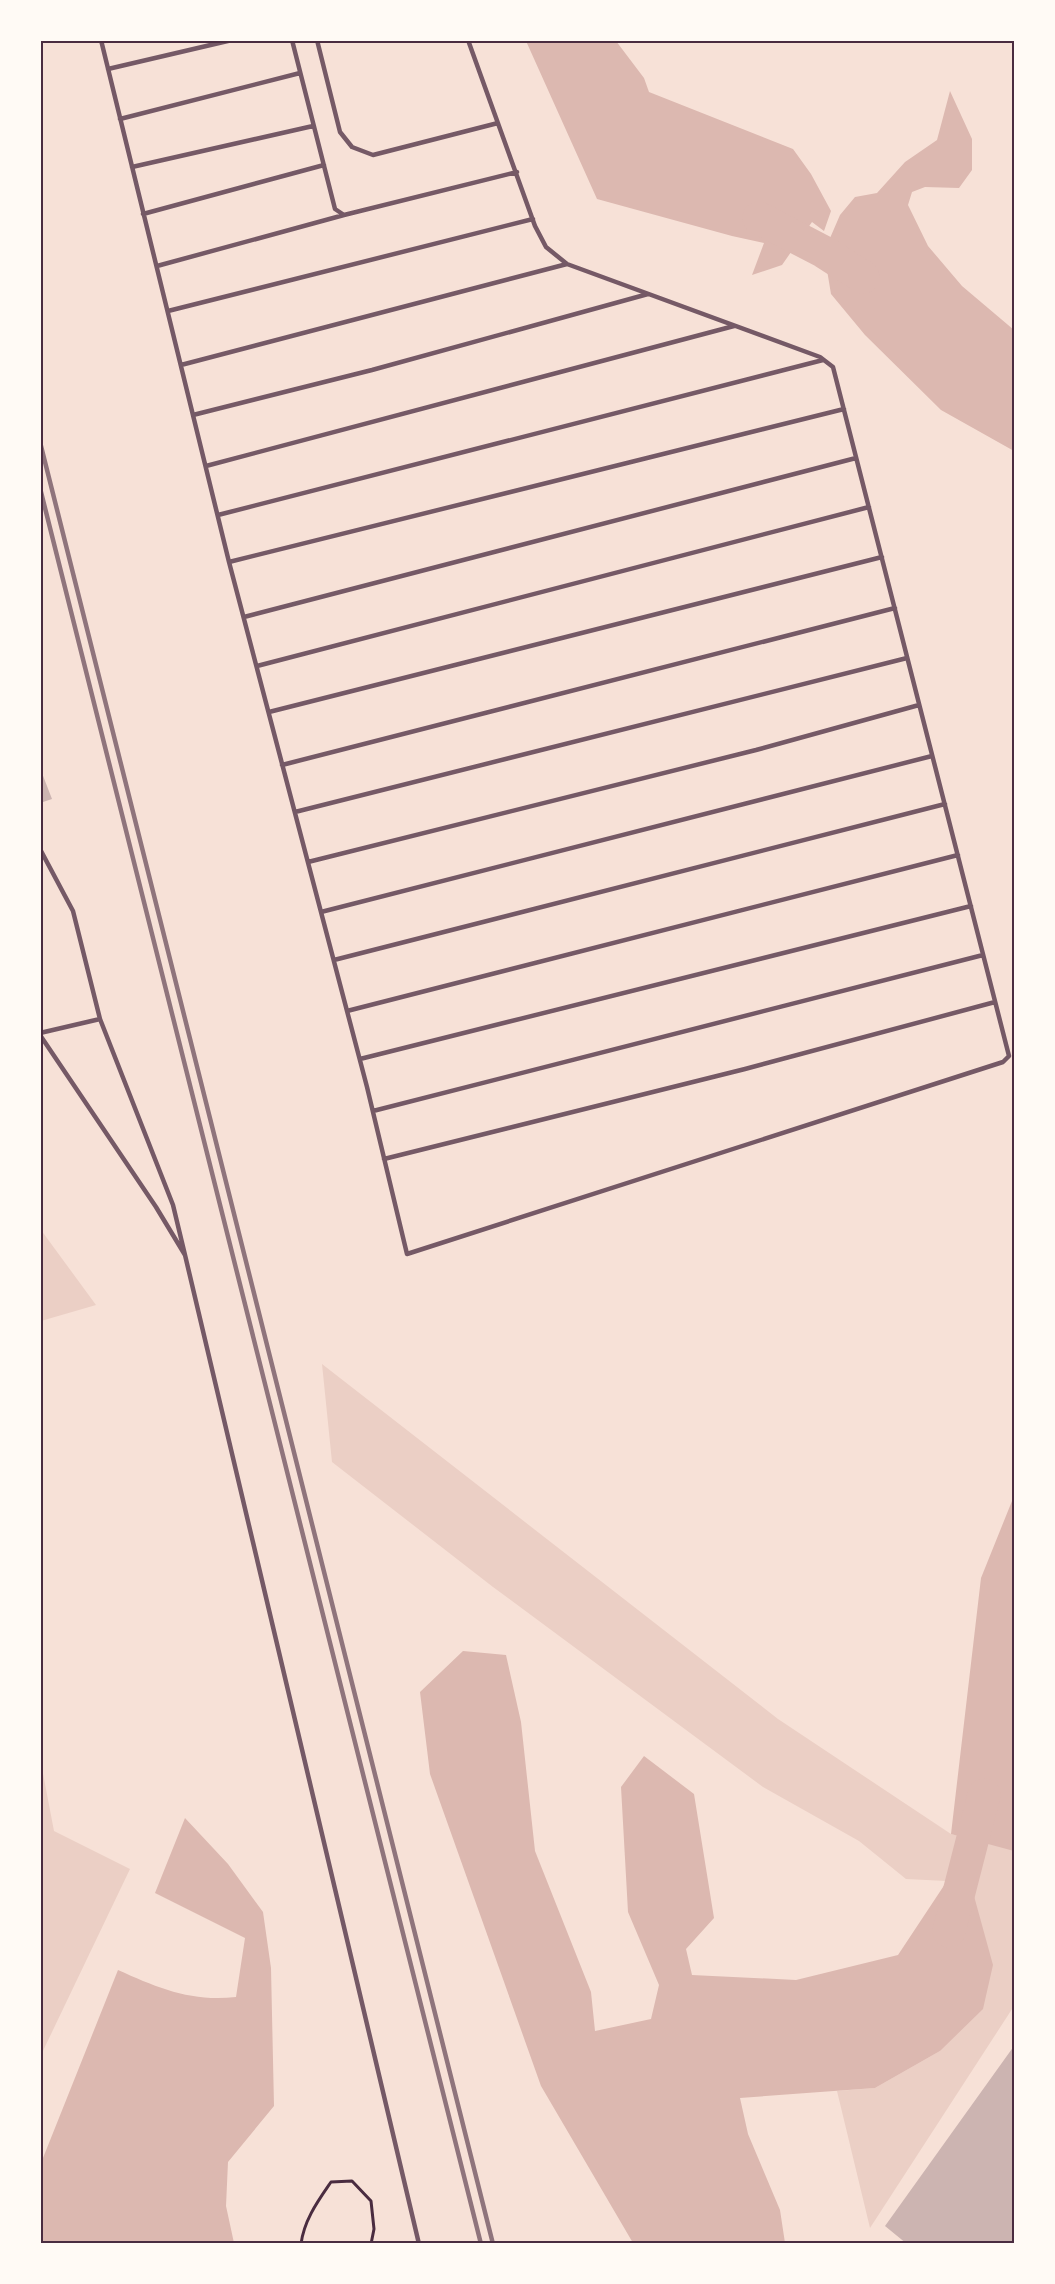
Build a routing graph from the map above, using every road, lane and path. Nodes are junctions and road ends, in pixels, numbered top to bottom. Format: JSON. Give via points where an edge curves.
{"nodes":[{"id":1,"x":100,"y":40,"type":"edge"},
{"id":2,"x":232,"y":40,"type":"edge"},
{"id":3,"x":292,"y":40,"type":"edge"},
{"id":4,"x":316,"y":40,"type":"edge"},
{"id":5,"x":468,"y":40,"type":"edge"},
{"id":6,"x":108,"y":69,"type":"junction"},
{"id":7,"x":300,"y":73,"type":"junction"},
{"id":8,"x":120,"y":119,"type":"junction"},
{"id":9,"x":498,"y":123,"type":"junction"},
{"id":10,"x":313,"y":126,"type":"junction"},
{"id":11,"x":324,"y":165,"type":"junction"},
{"id":12,"x":132,"y":168,"type":"junction"},
{"id":13,"x":517,"y":172,"type":"junction"},
{"id":14,"x":143,"y":214,"type":"junction"},
{"id":15,"x":344,"y":215,"type":"junction"},
{"id":16,"x":533,"y":219,"type":"junction"},
{"id":17,"x":567,"y":264,"type":"junction"},
{"id":18,"x":157,"y":266,"type":"junction"},
{"id":19,"x":648,"y":294,"type":"junction"},
{"id":20,"x":168,"y":311,"type":"junction"},
{"id":21,"x":734,"y":325,"type":"junction"},
{"id":22,"x":824,"y":360,"type":"junction"},
{"id":23,"x":181,"y":365,"type":"junction"},
{"id":24,"x":844,"y":409,"type":"junction"},
{"id":25,"x":193,"y":415,"type":"junction"},
{"id":26,"x":856,"y":458,"type":"junction"},
{"id":27,"x":206,"y":466,"type":"junction"},
{"id":28,"x":869,"y":507,"type":"junction"},
{"id":29,"x":218,"y":515,"type":"junction"},
{"id":30,"x":882,"y":557,"type":"junction"},
{"id":31,"x":229,"y":562,"type":"junction"},
{"id":32,"x":895,"y":608,"type":"junction"},
{"id":33,"x":244,"y":617,"type":"junction"},
{"id":34,"x":907,"y":658,"type":"junction"},
{"id":35,"x":256,"y":666,"type":"junction"},
{"id":36,"x":919,"y":705,"type":"junction"},
{"id":37,"x":269,"y":712,"type":"junction"},
{"id":38,"x":932,"y":756,"type":"junction"},
{"id":39,"x":282,"y":765,"type":"junction"},
{"id":40,"x":945,"y":804,"type":"junction"},
{"id":41,"x":295,"y":812,"type":"junction"},
{"id":42,"x":40,"y":849,"type":"edge"},
{"id":43,"x":958,"y":855,"type":"junction"},
{"id":44,"x":308,"y":862,"type":"junction"},
{"id":45,"x":970,"y":906,"type":"junction"},
{"id":46,"x":321,"y":912,"type":"junction"},
{"id":47,"x":983,"y":955,"type":"junction"},
{"id":48,"x":334,"y":960,"type":"junction"},
{"id":49,"x":995,"y":1002,"type":"junction"},
{"id":50,"x":347,"y":1011,"type":"junction"},
{"id":51,"x":100,"y":1019,"type":"junction"},
{"id":52,"x":40,"y":1034,"type":"edge"},
{"id":53,"x":360,"y":1059,"type":"junction"},
{"id":54,"x":373,"y":1111,"type":"junction"},
{"id":55,"x":384,"y":1159,"type":"junction"},
{"id":56,"x":185,"y":1255,"type":"junction"},
{"id":57,"x":301,"y":2244,"type":"edge"},
{"id":58,"x":371,"y":2244,"type":"edge"},
{"id":59,"x":419,"y":2244,"type":"edge"}],
"edges":[{"from":1,"to":6,"type":"lane"},
{"from":2,"to":6,"type":"lane"},
{"from":3,"to":7,"type":"lane"},
{"from":4,"to":9,"type":"lane","via":[[340,132],[352,147],[373,155]]},
{"from":5,"to":9,"type":"lane"},
{"from":6,"to":8,"type":"lane"},
{"from":7,"to":8,"type":"lane"},
{"from":7,"to":10,"type":"lane"},
{"from":8,"to":12,"type":"lane"},
{"from":9,"to":13,"type":"lane"},
{"from":10,"to":11,"type":"lane"},
{"from":10,"to":12,"type":"lane"},
{"from":11,"to":14,"type":"lane"},
{"from":11,"to":15,"type":"lane","via":[[335,209]]},
{"from":12,"to":14,"type":"lane"},
{"from":13,"to":15,"type":"lane"},
{"from":13,"to":16,"type":"lane"},
{"from":14,"to":18,"type":"lane"},
{"from":15,"to":18,"type":"lane"},
{"from":16,"to":17,"type":"lane","via":[[546,247]]},
{"from":16,"to":20,"type":"lane"},
{"from":17,"to":19,"type":"lane"},
{"from":17,"to":23,"type":"lane"},
{"from":18,"to":20,"type":"lane"},
{"from":19,"to":21,"type":"lane"},
{"from":19,"to":25,"type":"lane"},
{"from":20,"to":23,"type":"lane"},
{"from":21,"to":22,"type":"lane"},
{"from":21,"to":27,"type":"lane"},
{"from":22,"to":24,"type":"lane","via":[[833,367]]},
{"from":22,"to":29,"type":"lane"},
{"from":23,"to":25,"type":"lane"},
{"from":24,"to":26,"type":"lane"},
{"from":24,"to":31,"type":"lane"},
{"from":25,"to":27,"type":"lane"},
{"from":26,"to":28,"type":"lane"},
{"from":26,"to":33,"type":"lane"},
{"from":27,"to":29,"type":"lane"},
{"from":28,"to":30,"type":"lane"},
{"from":28,"to":35,"type":"lane"},
{"from":29,"to":31,"type":"lane"},
{"from":30,"to":32,"type":"lane"},
{"from":30,"to":37,"type":"lane"},
{"from":31,"to":33,"type":"lane"},
{"from":32,"to":34,"type":"lane"},
{"from":32,"to":39,"type":"lane"},
{"from":33,"to":35,"type":"lane"},
{"from":34,"to":36,"type":"lane"},
{"from":34,"to":41,"type":"lane"},
{"from":35,"to":37,"type":"lane"},
{"from":36,"to":38,"type":"lane"},
{"from":36,"to":44,"type":"lane","via":[[745,753]]},
{"from":37,"to":39,"type":"lane"},
{"from":38,"to":40,"type":"lane"},
{"from":38,"to":46,"type":"lane"},
{"from":39,"to":41,"type":"lane"},
{"from":40,"to":43,"type":"lane"},
{"from":40,"to":48,"type":"lane"},
{"from":41,"to":44,"type":"lane"},
{"from":42,"to":51,"type":"lane","via":[[73,911]]},
{"from":43,"to":45,"type":"lane"},
{"from":43,"to":50,"type":"lane"},
{"from":44,"to":46,"type":"lane"},
{"from":45,"to":47,"type":"lane"},
{"from":45,"to":53,"type":"lane"},
{"from":46,"to":48,"type":"lane"},
{"from":47,"to":49,"type":"lane"},
{"from":47,"to":54,"type":"lane"},
{"from":48,"to":50,"type":"lane"},
{"from":49,"to":55,"type":"lane"},
{"from":49,"to":55,"type":"lane","via":[[1009,1056],[1003,1062],[407,1254]]},
{"from":50,"to":53,"type":"lane"},
{"from":51,"to":52,"type":"lane"},
{"from":51,"to":56,"type":"lane","via":[[173,1205]]},
{"from":52,"to":56,"type":"lane"},
{"from":53,"to":54,"type":"lane"},
{"from":54,"to":55,"type":"lane"},
{"from":56,"to":59,"type":"lane"},
{"from":57,"to":58,"type":"path","via":[[313,2207],[331,2182],[352,2181],[370,2201],[374,2229]]}]}
